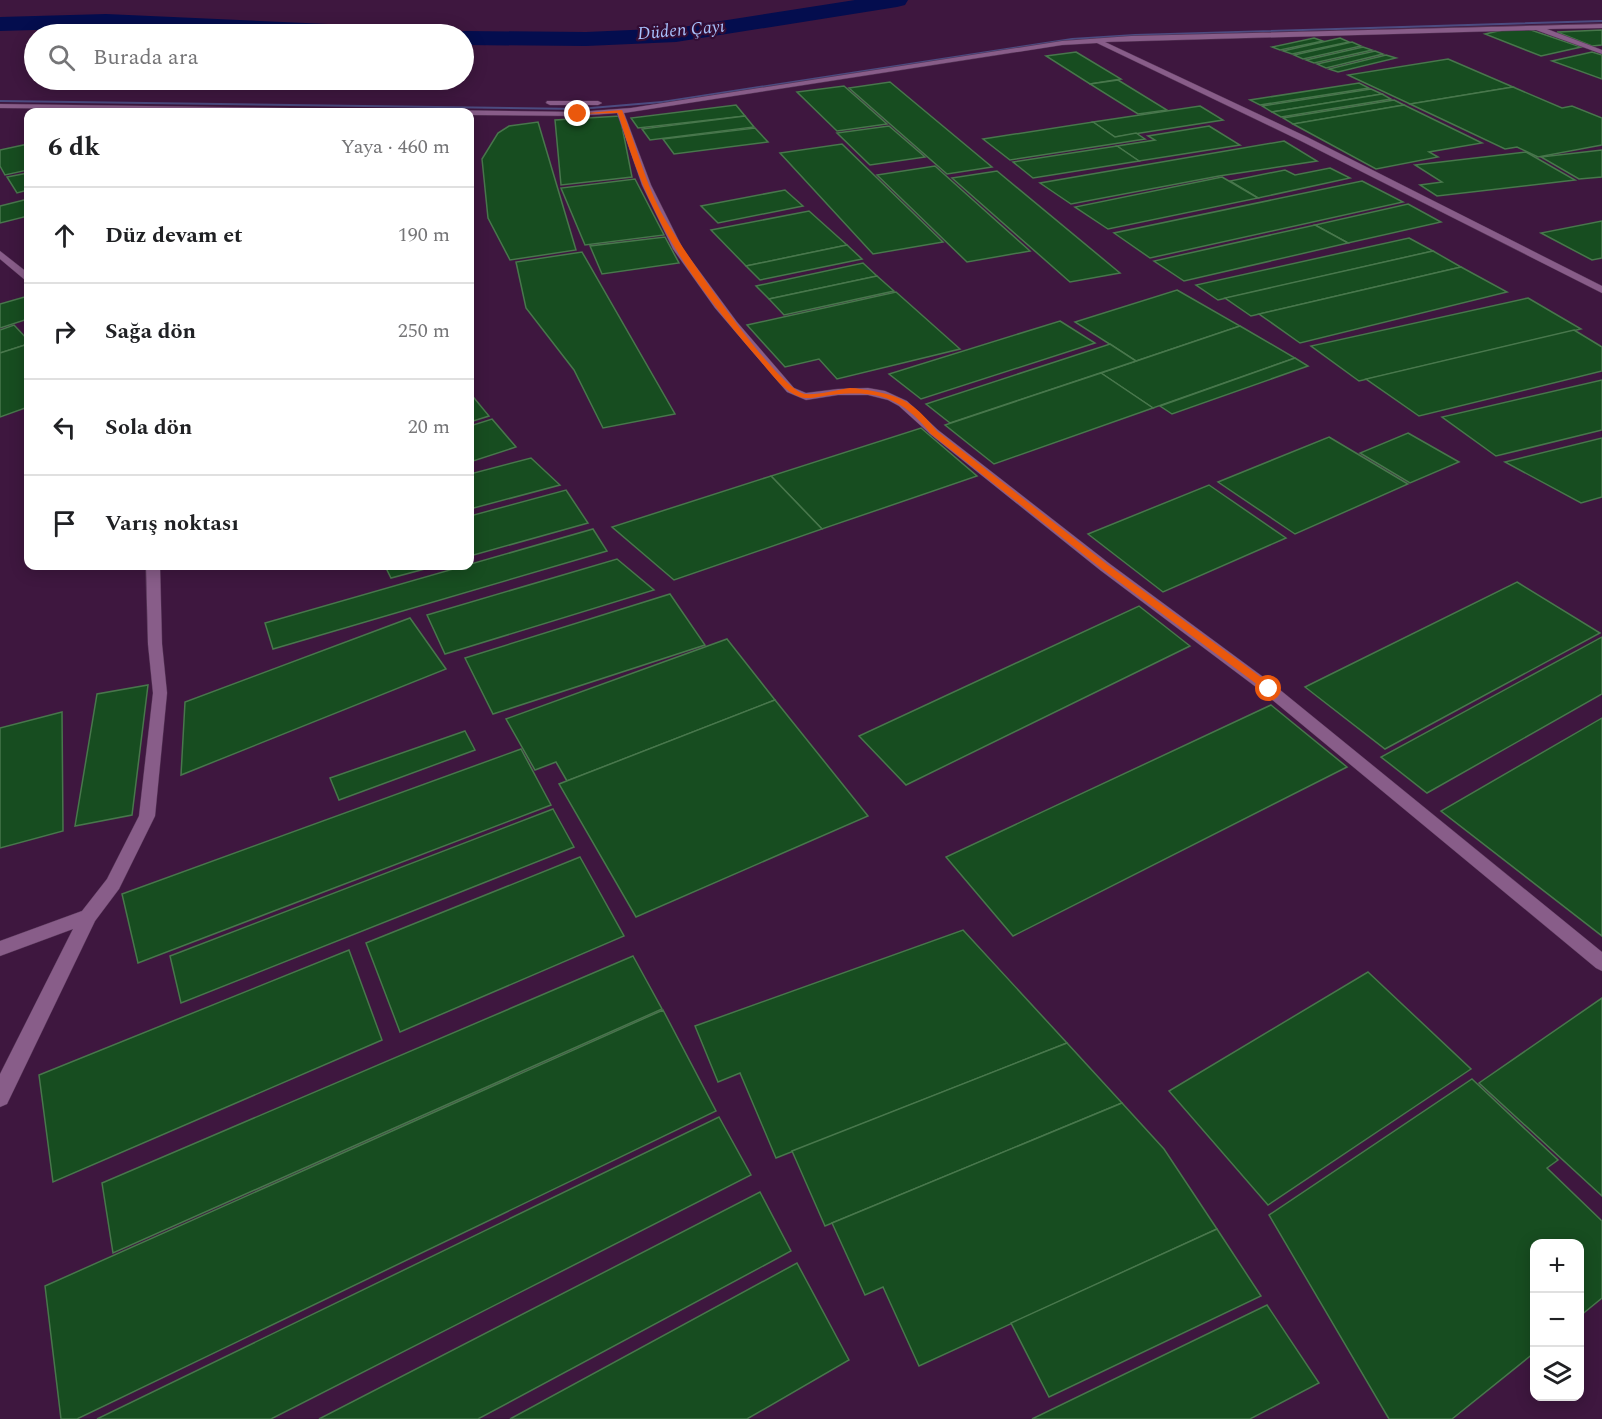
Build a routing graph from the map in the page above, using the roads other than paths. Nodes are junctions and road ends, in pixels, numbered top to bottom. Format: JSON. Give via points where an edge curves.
{"nodes":[{"id":1,"x":1602,"y":26,"type":"edge"},
{"id":2,"x":1534,"y":27,"type":"junction"},
{"id":3,"x":1098,"y":40,"type":"junction"},
{"id":4,"x":1602,"y":52,"type":"edge"},
{"id":5,"x":732,"y":87,"type":"dead end"},
{"id":6,"x":404,"y":102,"type":"dead end"},
{"id":7,"x":436,"y":103,"type":"dead end"},
{"id":8,"x":538,"y":103,"type":"dead end"},
{"id":9,"x":0,"y":106,"type":"edge"},
{"id":10,"x":620,"y":111,"type":"junction"},
{"id":11,"x":0,"y":254,"type":"edge"},
{"id":12,"x":24,"y":275,"type":"edge"},
{"id":13,"x":1602,"y":290,"type":"edge"},
{"id":14,"x":153,"y":570,"type":"edge"},
{"id":15,"x":88,"y":916,"type":"junction"},
{"id":16,"x":0,"y":949,"type":"edge"},
{"id":17,"x":1602,"y":963,"type":"edge"},
{"id":18,"x":0,"y":1098,"type":"edge"}],
"edges":[{"from":1,"to":2,"type":"street"},
{"from":2,"to":3,"type":"street"},
{"from":2,"to":4,"type":"street"},
{"from":3,"to":10,"type":"street"},
{"from":3,"to":13,"type":"street"},
{"from":5,"to":8,"type":"street","via":[[658,99]]},
{"from":6,"to":7,"type":"street"},
{"from":9,"to":10,"type":"street","via":[[488,108],[578,114]]},
{"from":10,"to":17,"type":"street","via":[[658,211],[681,252],[734,326],[788,387],[802,396],[854,390],[893,397],[917,412],[934,432],[1105,567],[1269,689]]},
{"from":11,"to":12,"type":"street"},
{"from":14,"to":15,"type":"street","via":[[160,693],[147,816],[113,884]]},
{"from":15,"to":16,"type":"street"},
{"from":15,"to":18,"type":"street"}]}
